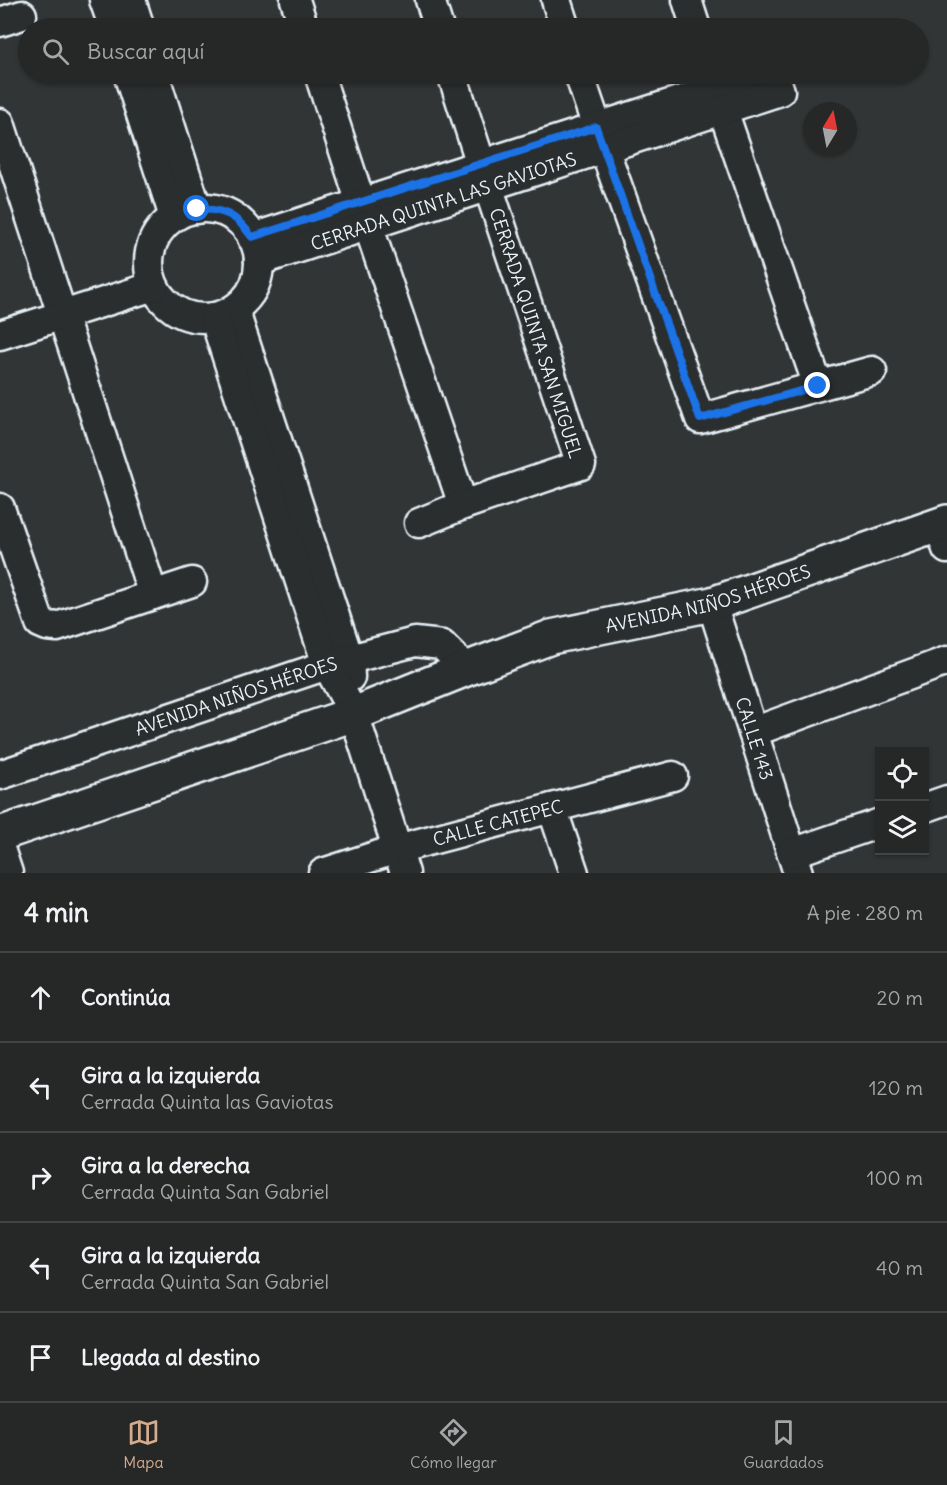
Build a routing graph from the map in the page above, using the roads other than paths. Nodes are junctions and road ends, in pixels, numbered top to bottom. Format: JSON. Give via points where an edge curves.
{"nodes":[{"id":1,"x":104,"y":0,"type":"edge"},
{"id":2,"x":131,"y":0,"type":"edge"},
{"id":3,"x":295,"y":0,"type":"edge"},
{"id":4,"x":430,"y":0,"type":"edge"},
{"id":5,"x":556,"y":0,"type":"edge"},
{"id":6,"x":687,"y":0,"type":"edge"},
{"id":7,"x":110,"y":18,"type":"edge"},
{"id":8,"x":137,"y":18,"type":"edge"},
{"id":9,"x":301,"y":18,"type":"edge"},
{"id":10,"x":435,"y":18,"type":"edge"},
{"id":11,"x":562,"y":18,"type":"edge"},
{"id":12,"x":693,"y":18,"type":"edge"},
{"id":13,"x":132,"y":84,"type":"edge"},
{"id":14,"x":156,"y":84,"type":"edge"},
{"id":15,"x":322,"y":84,"type":"edge"},
{"id":16,"x":456,"y":84,"type":"edge"},
{"id":17,"x":582,"y":84,"type":"edge"},
{"id":18,"x":735,"y":84,"type":"edge"},
{"id":19,"x":777,"y":84,"type":"edge"},
{"id":20,"x":716,"y":91,"type":"edge"},
{"id":21,"x":0,"y":123,"type":"edge"},
{"id":22,"x":600,"y":138,"type":"junction"},
{"id":23,"x":484,"y":175,"type":"junction"},
{"id":24,"x":185,"y":213,"type":"junction"},
{"id":25,"x":365,"y":214,"type":"junction"},
{"id":26,"x":256,"y":249,"type":"junction"},
{"id":27,"x":152,"y":278,"type":"junction"},
{"id":28,"x":60,"y":307,"type":"junction"},
{"id":29,"x":224,"y":313,"type":"junction"},
{"id":30,"x":0,"y":315,"type":"edge"},
{"id":31,"x":0,"y":335,"type":"edge"},
{"id":32,"x":872,"y":371,"type":"dead end"},
{"id":33,"x":818,"y":386,"type":"junction"},
{"id":34,"x":463,"y":505,"type":"junction"},
{"id":35,"x":0,"y":508,"type":"edge"},
{"id":36,"x":419,"y":523,"type":"dead end"},
{"id":37,"x":944,"y":532,"type":"edge"},
{"id":38,"x":192,"y":582,"type":"dead end"},
{"id":39,"x":153,"y":595,"type":"junction"},
{"id":40,"x":712,"y":604,"type":"junction"},
{"id":41,"x":947,"y":661,"type":"edge"},
{"id":42,"x":338,"y":662,"type":"junction"},
{"id":43,"x":466,"y":669,"type":"junction"},
{"id":44,"x":354,"y":714,"type":"junction"},
{"id":45,"x":753,"y":732,"type":"junction"},
{"id":46,"x":0,"y":775,"type":"edge"},
{"id":47,"x":673,"y":776,"type":"dead end"},
{"id":48,"x":947,"y":800,"type":"edge"},
{"id":49,"x":929,"y":806,"type":"edge"},
{"id":50,"x":552,"y":808,"type":"junction"},
{"id":51,"x":875,"y":825,"type":"edge"},
{"id":52,"x":0,"y":834,"type":"edge"},
{"id":53,"x":0,"y":849,"type":"edge"},
{"id":54,"x":401,"y":861,"type":"edge"},
{"id":55,"x":795,"y":863,"type":"edge"},
{"id":56,"x":8,"y":873,"type":"edge"},
{"id":57,"x":323,"y":873,"type":"edge"},
{"id":58,"x":574,"y":873,"type":"edge"}],
"edges":[{"from":1,"to":7,"type":"street"},
{"from":2,"to":8,"type":"street"},
{"from":3,"to":9,"type":"street"},
{"from":4,"to":10,"type":"street"},
{"from":5,"to":11,"type":"street"},
{"from":6,"to":12,"type":"street"},
{"from":13,"to":24,"type":"street"},
{"from":14,"to":24,"type":"street"},
{"from":15,"to":25,"type":"street"},
{"from":16,"to":23,"type":"street"},
{"from":17,"to":22,"type":"street"},
{"from":18,"to":20,"type":"street","name":"CERRADA QUINTA LAS GAVIOTAS"},
{"from":19,"to":20,"type":"street","name":"CERRADA QUINTA LAS GAVIOTAS","via":[[780,92]]},
{"from":20,"to":22,"type":"street","name":"CERRADA QUINTA LAS GAVIOTAS"},
{"from":20,"to":33,"type":"street"},
{"from":21,"to":28,"type":"street"},
{"from":22,"to":23,"type":"street","name":"CERRADA QUINTA LAS GAVIOTAS"},
{"from":22,"to":33,"type":"street","via":[[700,419]]},
{"from":23,"to":25,"type":"street","name":"CERRADA QUINTA LAS GAVIOTAS"},
{"from":23,"to":34,"type":"street","name":"CERRADA QUINTA SAN MIGUEL","via":[[580,465]]},
{"from":24,"to":26,"type":"street","via":[[213,209],[229,214],[243,224]]},
{"from":24,"to":27,"type":"street","via":[[162,227],[154,240],[149,254]]},
{"from":25,"to":26,"type":"street","name":"CERRADA QUINTA LAS GAVIOTAS"},
{"from":25,"to":34,"type":"street"},
{"from":26,"to":29,"type":"street","via":[[258,275],[253,288],[245,300]]},
{"from":27,"to":28,"type":"street"},
{"from":27,"to":29,"type":"street","via":[[164,301],[178,312],[196,317]]},
{"from":28,"to":30,"type":"street"},
{"from":28,"to":31,"type":"street"},
{"from":28,"to":39,"type":"street"},
{"from":29,"to":42,"type":"street"},
{"from":32,"to":33,"type":"street"},
{"from":34,"to":36,"type":"street","name":"CERRADA QUINTA SAN MIGUEL"},
{"from":35,"to":39,"type":"street","via":[[40,623],[57,627]]},
{"from":37,"to":40,"type":"main road","name":"AVENIDA NIÑOS HÉROES"},
{"from":38,"to":39,"type":"street"},
{"from":40,"to":43,"type":"main road","name":"AVENIDA NIÑOS HÉROES","via":[[551,637]]},
{"from":40,"to":45,"type":"street","name":"CALLE 143"},
{"from":41,"to":45,"type":"street"},
{"from":42,"to":43,"type":"street","name":"AVENIDA NIÑOS HÉROES","via":[[415,642],[442,645]]},
{"from":42,"to":44,"type":"street"},
{"from":42,"to":46,"type":"street","name":"AVENIDA NIÑOS HÉROES"},
{"from":43,"to":44,"type":"main road","name":"AVENIDA NIÑOS HÉROES"},
{"from":44,"to":52,"type":"main road","name":"AVENIDA NIÑOS HÉROES"},
{"from":44,"to":54,"type":"street"},
{"from":45,"to":55,"type":"street","name":"CALLE 143"},
{"from":47,"to":50,"type":"street","name":"CALLE CATEPEC"},
{"from":48,"to":49,"type":"street"},
{"from":50,"to":54,"type":"street","name":"CALLE CATEPEC"},
{"from":50,"to":58,"type":"street"},
{"from":51,"to":55,"type":"street"},
{"from":53,"to":56,"type":"street"},
{"from":54,"to":57,"type":"street","name":"CALLE CATEPEC"}]}
